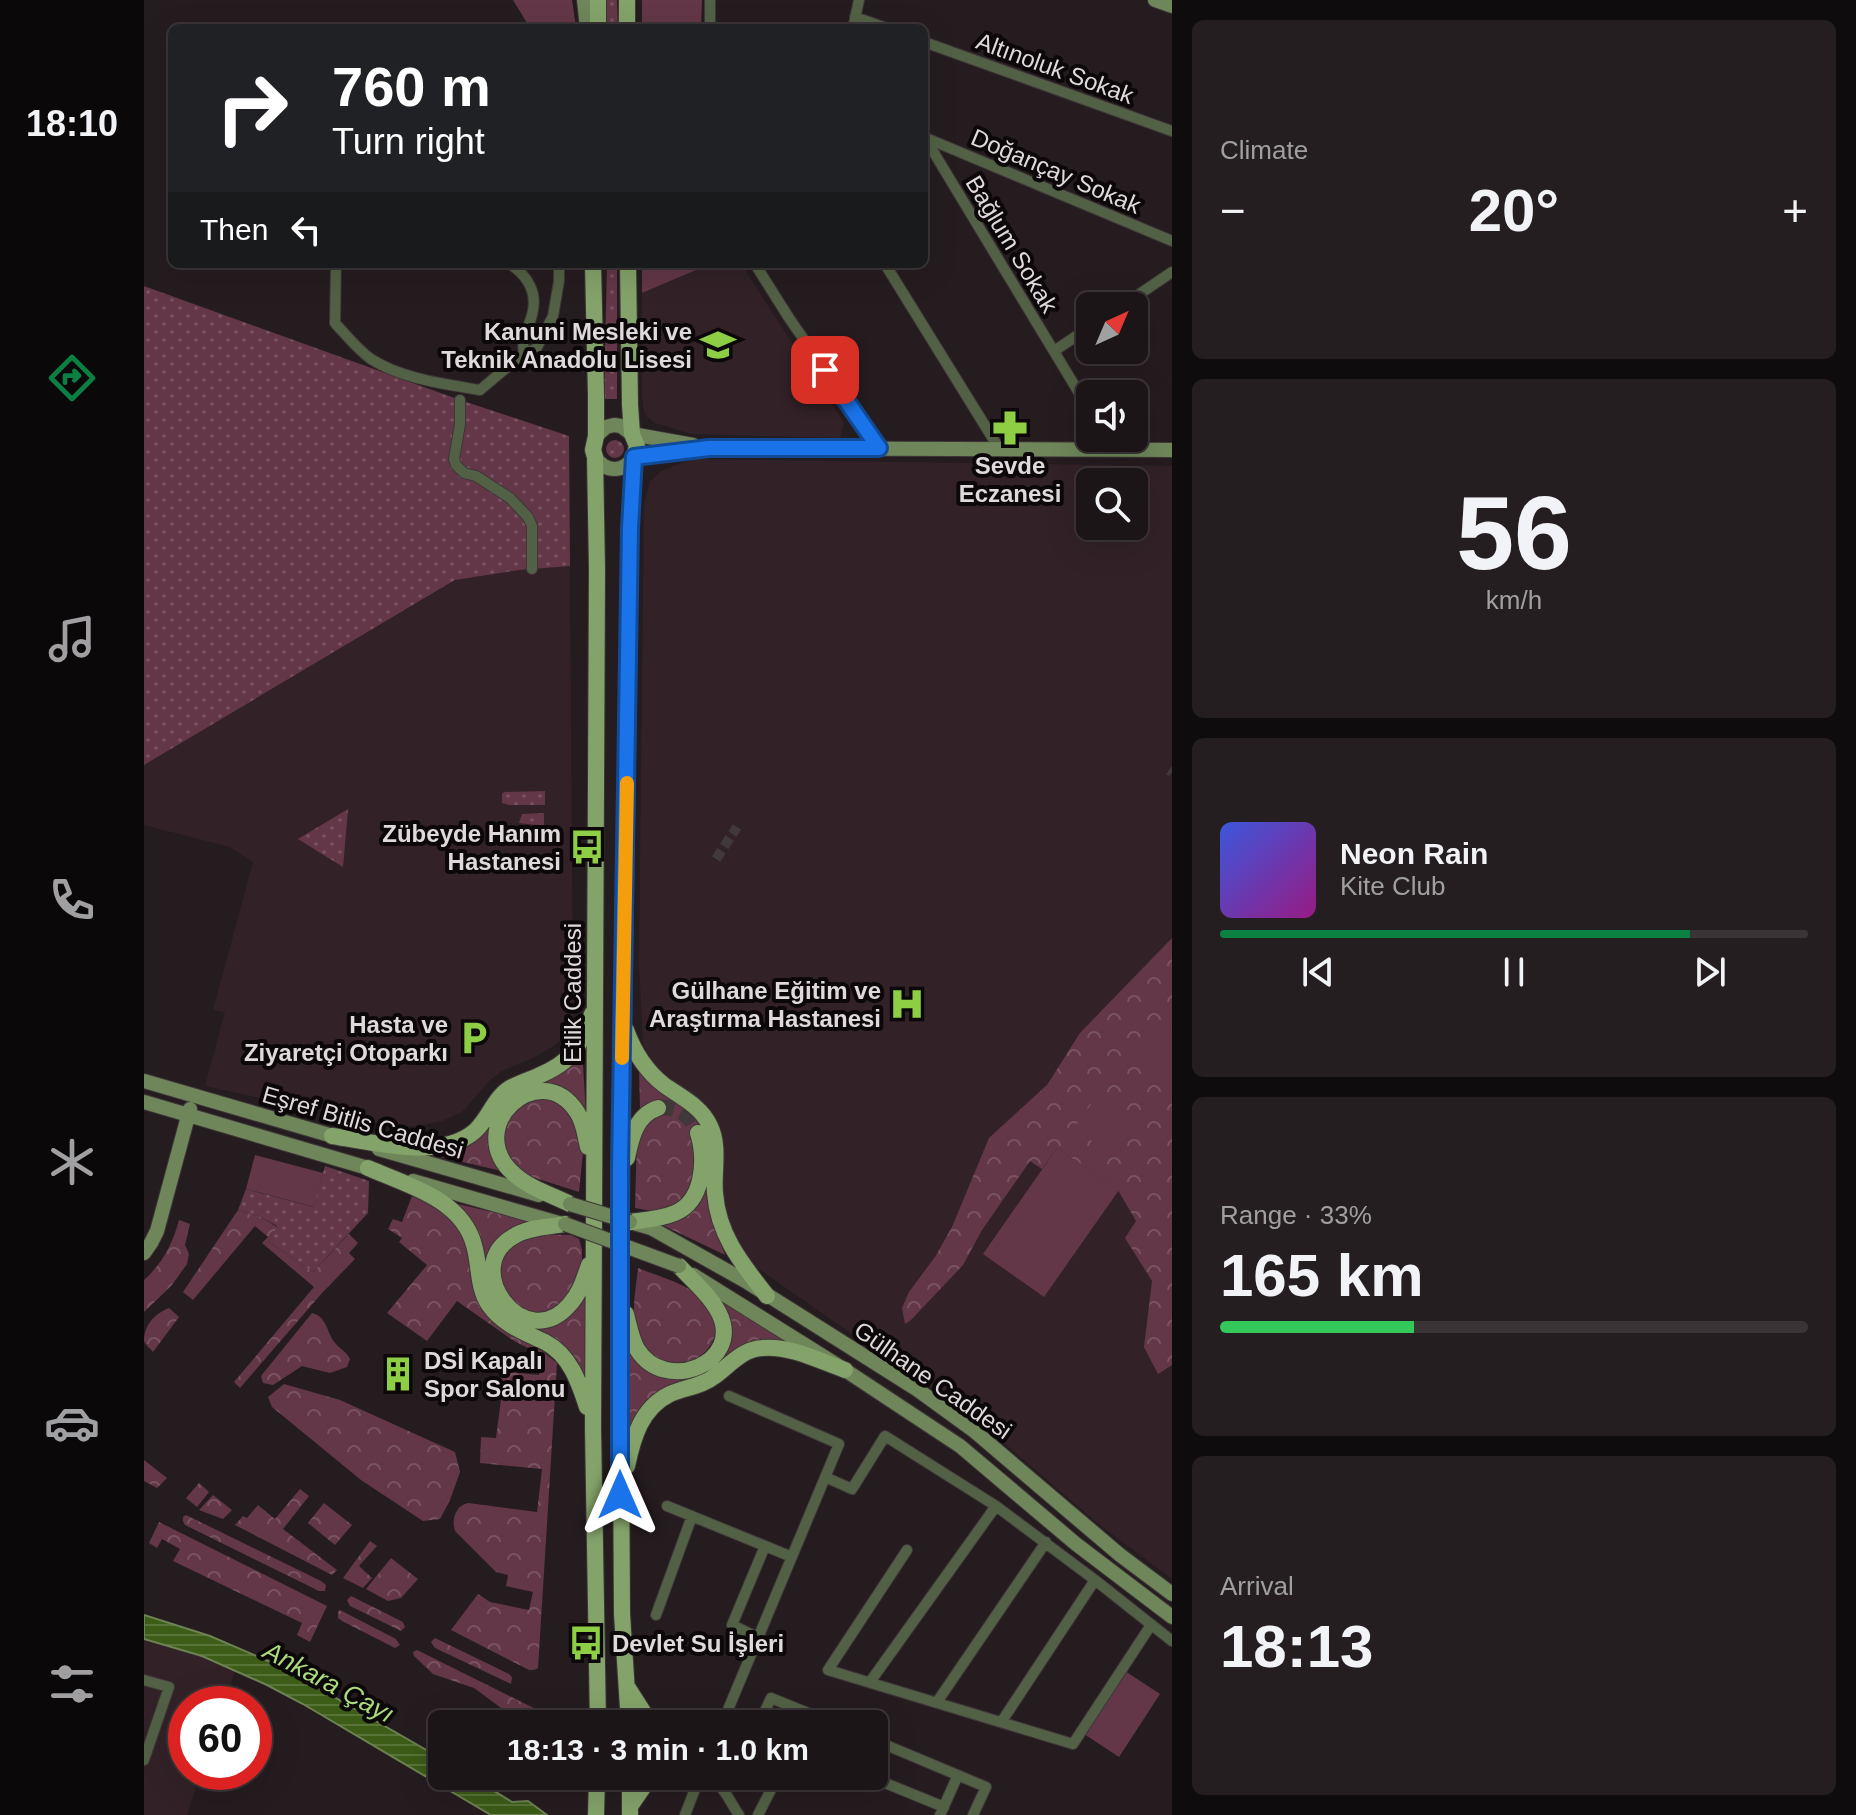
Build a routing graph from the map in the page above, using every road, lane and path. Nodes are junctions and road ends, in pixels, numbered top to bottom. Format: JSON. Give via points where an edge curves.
{"nodes":[{"id":1,"x":584,"y":0,"type":"edge"},
{"id":2,"x":598,"y":0,"type":"edge"},
{"id":3,"x":627,"y":0,"type":"edge"},
{"id":4,"x":710,"y":0,"type":"edge"},
{"id":5,"x":859,"y":0,"type":"edge"},
{"id":6,"x":1155,"y":0,"type":"edge"},
{"id":7,"x":1172,"y":6,"type":"edge"},
{"id":8,"x":854,"y":22,"type":"edge"},
{"id":9,"x":587,"y":24,"type":"edge"},
{"id":10,"x":598,"y":24,"type":"edge"},
{"id":11,"x":627,"y":24,"type":"edge"},
{"id":12,"x":710,"y":24,"type":"edge"},
{"id":13,"x":928,"y":43,"type":"edge"},
{"id":14,"x":1172,"y":131,"type":"edge"},
{"id":15,"x":928,"y":140,"type":"edge"},
{"id":16,"x":928,"y":145,"type":"edge"},
{"id":17,"x":1172,"y":241,"type":"edge"},
{"id":18,"x":336,"y":268,"type":"edge"},
{"id":19,"x":517,"y":268,"type":"edge"},
{"id":20,"x":559,"y":268,"type":"edge"},
{"id":21,"x":593,"y":268,"type":"edge"},
{"id":22,"x":628,"y":268,"type":"edge"},
{"id":23,"x":758,"y":268,"type":"edge"},
{"id":24,"x":887,"y":268,"type":"edge"},
{"id":25,"x":1172,"y":272,"type":"edge"},
{"id":26,"x":1143,"y":292,"type":"edge"},
{"id":27,"x":1076,"y":336,"type":"edge"},
{"id":28,"x":1054,"y":351,"type":"junction"},
{"id":29,"x":524,"y":353,"type":"junction"},
{"id":30,"x":1076,"y":388,"type":"edge"},
{"id":31,"x":460,"y":400,"type":"dead end"},
{"id":32,"x":632,"y":434,"type":"junction"},
{"id":33,"x":596,"y":436,"type":"junction"},
{"id":34,"x":1076,"y":446,"type":"edge"},
{"id":35,"x":709,"y":448,"type":"junction"},
{"id":36,"x":879,"y":448,"type":"junction"},
{"id":37,"x":1148,"y":448,"type":"edge"},
{"id":38,"x":1000,"y":450,"type":"junction"},
{"id":39,"x":1172,"y":450,"type":"edge"},
{"id":40,"x":595,"y":457,"type":"junction"},
{"id":41,"x":634,"y":457,"type":"junction"},
{"id":42,"x":532,"y":569,"type":"dead end"},
{"id":43,"x":596,"y":1005,"type":"junction"},
{"id":44,"x":623,"y":1021,"type":"junction"},
{"id":45,"x":144,"y":1081,"type":"edge"},
{"id":46,"x":194,"y":1096,"type":"junction"},
{"id":47,"x":144,"y":1102,"type":"edge"},
{"id":48,"x":658,"y":1108,"type":"dead end"},
{"id":49,"x":188,"y":1115,"type":"junction"},
{"id":50,"x":698,"y":1133,"type":"tunnel mouth"},
{"id":51,"x":332,"y":1136,"type":"junction"},
{"id":52,"x":368,"y":1168,"type":"junction"},
{"id":53,"x":594,"y":1180,"type":"junction"},
{"id":54,"x":620,"y":1195,"type":"junction"},
{"id":55,"x":570,"y":1204,"type":"junction"},
{"id":56,"x":630,"y":1222,"type":"joint"},
{"id":57,"x":654,"y":1223,"type":"junction"},
{"id":58,"x":565,"y":1224,"type":"junction"},
{"id":59,"x":144,"y":1253,"type":"edge"},
{"id":60,"x":593,"y":1256,"type":"junction"},
{"id":61,"x":679,"y":1266,"type":"junction"},
{"id":62,"x":620,"y":1289,"type":"junction"},
{"id":63,"x":767,"y":1296,"type":"junction"},
{"id":64,"x":845,"y":1370,"type":"junction"},
{"id":65,"x":729,"y":1396,"type":"dead end"},
{"id":66,"x":593,"y":1428,"type":"junction"},
{"id":67,"x":825,"y":1477,"type":"junction"},
{"id":68,"x":620,"y":1495,"type":"junction"},
{"id":69,"x":667,"y":1506,"type":"dead end"},
{"id":70,"x":996,"y":1506,"type":"junction"},
{"id":71,"x":692,"y":1516,"type":"junction"},
{"id":72,"x":1046,"y":1542,"type":"junction"},
{"id":73,"x":765,"y":1546,"type":"junction"},
{"id":74,"x":907,"y":1550,"type":"dead end"},
{"id":75,"x":792,"y":1557,"type":"junction"},
{"id":76,"x":1095,"y":1580,"type":"junction"},
{"id":77,"x":1172,"y":1594,"type":"edge"},
{"id":78,"x":656,"y":1615,"type":"dead end"},
{"id":79,"x":1172,"y":1617,"type":"edge"},
{"id":80,"x":1151,"y":1625,"type":"junction"},
{"id":81,"x":759,"y":1638,"type":"junction"},
{"id":82,"x":1172,"y":1641,"type":"edge"},
{"id":83,"x":144,"y":1680,"type":"edge"},
{"id":84,"x":870,"y":1682,"type":"junction"},
{"id":85,"x":628,"y":1688,"type":"junction"},
{"id":86,"x":937,"y":1702,"type":"junction"},
{"id":87,"x":598,"y":1710,"type":"edge"},
{"id":88,"x":629,"y":1710,"type":"edge"},
{"id":89,"x":642,"y":1710,"type":"edge"},
{"id":90,"x":728,"y":1710,"type":"edge"},
{"id":91,"x":765,"y":1710,"type":"edge"},
{"id":92,"x":801,"y":1710,"type":"edge"},
{"id":93,"x":1002,"y":1721,"type":"junction"},
{"id":94,"x":888,"y":1746,"type":"edge"},
{"id":95,"x":144,"y":1760,"type":"edge"},
{"id":96,"x":958,"y":1775,"type":"junction"},
{"id":97,"x":888,"y":1785,"type":"edge"},
{"id":98,"x":597,"y":1790,"type":"edge"},
{"id":99,"x":642,"y":1790,"type":"edge"},
{"id":100,"x":696,"y":1790,"type":"edge"},
{"id":101,"x":723,"y":1790,"type":"edge"},
{"id":102,"x":771,"y":1790,"type":"edge"},
{"id":103,"x":630,"y":1810,"type":"edge"},
{"id":104,"x":942,"y":1811,"type":"edge"},
{"id":105,"x":596,"y":1815,"type":"edge"},
{"id":106,"x":685,"y":1815,"type":"edge"},
{"id":107,"x":739,"y":1815,"type":"edge"},
{"id":108,"x":758,"y":1815,"type":"edge"},
{"id":109,"x":973,"y":1815,"type":"edge"}],
"edges":[{"from":1,"to":9,"type":"main road"},
{"from":2,"to":10,"type":"main road"},
{"from":3,"to":11,"type":"main road"},
{"from":4,"to":12,"type":"street"},
{"from":5,"to":8,"type":"street"},
{"from":6,"to":7,"type":"main road"},
{"from":13,"to":14,"type":"street","name":"Altınoluk Sokak"},
{"from":15,"to":17,"type":"street","name":"Doğançay Sokak"},
{"from":16,"to":28,"type":"street","name":"Bağlum Sokak"},
{"from":18,"to":29,"type":"street","via":[[335,323],[369,358],[385,366],[429,382],[480,390]]},
{"from":19,"to":29,"type":"street","via":[[534,290]]},
{"from":20,"to":29,"type":"street","via":[[553,316],[536,349]]},
{"from":21,"to":33,"type":"main road","name":"Etlik Caddesi"},
{"from":22,"to":32,"type":"main road","name":"Etlik Caddesi"},
{"from":23,"to":36,"type":"street"},
{"from":24,"to":38,"type":"street"},
{"from":25,"to":26,"type":"street"},
{"from":27,"to":28,"type":"street"},
{"from":28,"to":30,"type":"street","name":"Bağlum Sokak"},
{"from":31,"to":42,"type":"street","via":[[456,465],[510,498],[528,517]]},
{"from":32,"to":33,"type":"main road","via":[[614,425]]},
{"from":32,"to":35,"type":"main road"},
{"from":32,"to":41,"type":"main road","name":"Etlik Caddesi"},
{"from":33,"to":40,"type":"main road","name":"Etlik Caddesi"},
{"from":34,"to":38,"type":"main road"},
{"from":35,"to":36,"type":"main road"},
{"from":35,"to":41,"type":"main road"},
{"from":36,"to":38,"type":"main road"},
{"from":37,"to":39,"type":"main road"},
{"from":40,"to":41,"type":"main road","via":[[611,469],[624,467]]},
{"from":40,"to":43,"type":"main road","name":"Etlik Caddesi"},
{"from":41,"to":44,"type":"main road","name":"Etlik Caddesi"},
{"from":43,"to":51,"type":"main road","via":[[566,1062],[504,1092],[464,1139],[429,1148]]},
{"from":43,"to":53,"type":"main road","name":"Etlik Caddesi"},
{"from":44,"to":54,"type":"main road","name":"Etlik Caddesi"},
{"from":44,"to":63,"type":"main road","via":[[644,1065],[710,1125],[720,1225]]},
{"from":45,"to":46,"type":"main road","name":"Eşref Bitlis Caddesi"},
{"from":46,"to":49,"type":"main road"},
{"from":46,"to":51,"type":"main road","name":"Eşref Bitlis Caddesi"},
{"from":47,"to":49,"type":"main road","name":"Eşref Bitlis Caddesi"},
{"from":48,"to":54,"type":"main road","via":[[641,1118],[633,1134]]},
{"from":49,"to":52,"type":"main road","name":"Eşref Bitlis Caddesi"},
{"from":49,"to":59,"type":"main road","via":[[157,1231]]},
{"from":50,"to":57,"type":"main road","via":[[699,1185],[680,1210]]},
{"from":51,"to":55,"type":"main road","name":"Eşref Bitlis Caddesi"},
{"from":52,"to":58,"type":"main road","name":"Eşref Bitlis Caddesi"},
{"from":52,"to":66,"type":"main road","via":[[433,1196],[456,1214],[474,1244],[488,1304],[567,1361]]},
{"from":53,"to":55,"type":"main road","via":[[578,1112],[548,1092],[517,1098],[501,1116],[496,1132],[506,1164],[514,1174]]},
{"from":53,"to":60,"type":"main road","name":"Etlik Caddesi"},
{"from":54,"to":62,"type":"main road","name":"Etlik Caddesi"},
{"from":55,"to":56,"type":"main road","name":"Eşref Bitlis Caddesi","bridge":true},
{"from":56,"to":57,"type":"main road"},
{"from":57,"to":63,"type":"main road","name":"Gülhane Caddesi"},
{"from":58,"to":60,"type":"main road","via":[[521,1233],[499,1250],[494,1282],[508,1308],[540,1321],[554,1317],[579,1293]]},
{"from":58,"to":61,"type":"main road","name":"Eşref Bitlis Caddesi","bridge":true},
{"from":60,"to":66,"type":"main road","name":"Etlik Caddesi"},
{"from":61,"to":62,"type":"main road","via":[[720,1314],[724,1330],[715,1354],[690,1371],[664,1370],[638,1350]]},
{"from":61,"to":64,"type":"main road","name":"Gülhane Caddesi"},
{"from":62,"to":68,"type":"main road","name":"Etlik Caddesi"},
{"from":63,"to":77,"type":"main road","name":"Gülhane Caddesi","via":[[973,1430]]},
{"from":64,"to":68,"type":"main road","via":[[771,1347],[754,1349],[699,1386],[670,1394],[642,1419]]},
{"from":64,"to":79,"type":"main road","name":"Gülhane Caddesi","via":[[960,1446]]},
{"from":65,"to":67,"type":"street","via":[[839,1444]]},
{"from":66,"to":87,"type":"main road","name":"Etlik Caddesi"},
{"from":67,"to":70,"type":"street","via":[[852,1489],[885,1436]]},
{"from":67,"to":75,"type":"street"},
{"from":68,"to":85,"type":"main road","name":"Etlik Caddesi"},
{"from":69,"to":71,"type":"street"},
{"from":70,"to":72,"type":"street"},
{"from":70,"to":84,"type":"street"},
{"from":71,"to":73,"type":"street"},
{"from":71,"to":78,"type":"street"},
{"from":72,"to":76,"type":"street"},
{"from":72,"to":86,"type":"street"},
{"from":73,"to":75,"type":"street"},
{"from":73,"to":81,"type":"street","via":[[732,1625]]},
{"from":74,"to":84,"type":"street","via":[[828,1670]]},
{"from":75,"to":81,"type":"street"},
{"from":76,"to":80,"type":"street"},
{"from":76,"to":93,"type":"street"},
{"from":80,"to":82,"type":"street"},
{"from":80,"to":93,"type":"street","via":[[1073,1744]]},
{"from":81,"to":90,"type":"street"},
{"from":83,"to":95,"type":"street","via":[[169,1687]]},
{"from":84,"to":86,"type":"street"},
{"from":85,"to":88,"type":"main road","name":"Etlik Caddesi"},
{"from":85,"to":89,"type":"main road"},
{"from":86,"to":93,"type":"street"},
{"from":91,"to":92,"type":"street","via":[[771,1698]]},
{"from":94,"to":96,"type":"street"},
{"from":96,"to":104,"type":"street"},
{"from":96,"to":109,"type":"street","via":[[986,1787]]},
{"from":97,"to":104,"type":"street"},
{"from":98,"to":105,"type":"main road"},
{"from":99,"to":103,"type":"main road"},
{"from":100,"to":106,"type":"street"},
{"from":101,"to":107,"type":"street"},
{"from":102,"to":108,"type":"street"}]}
